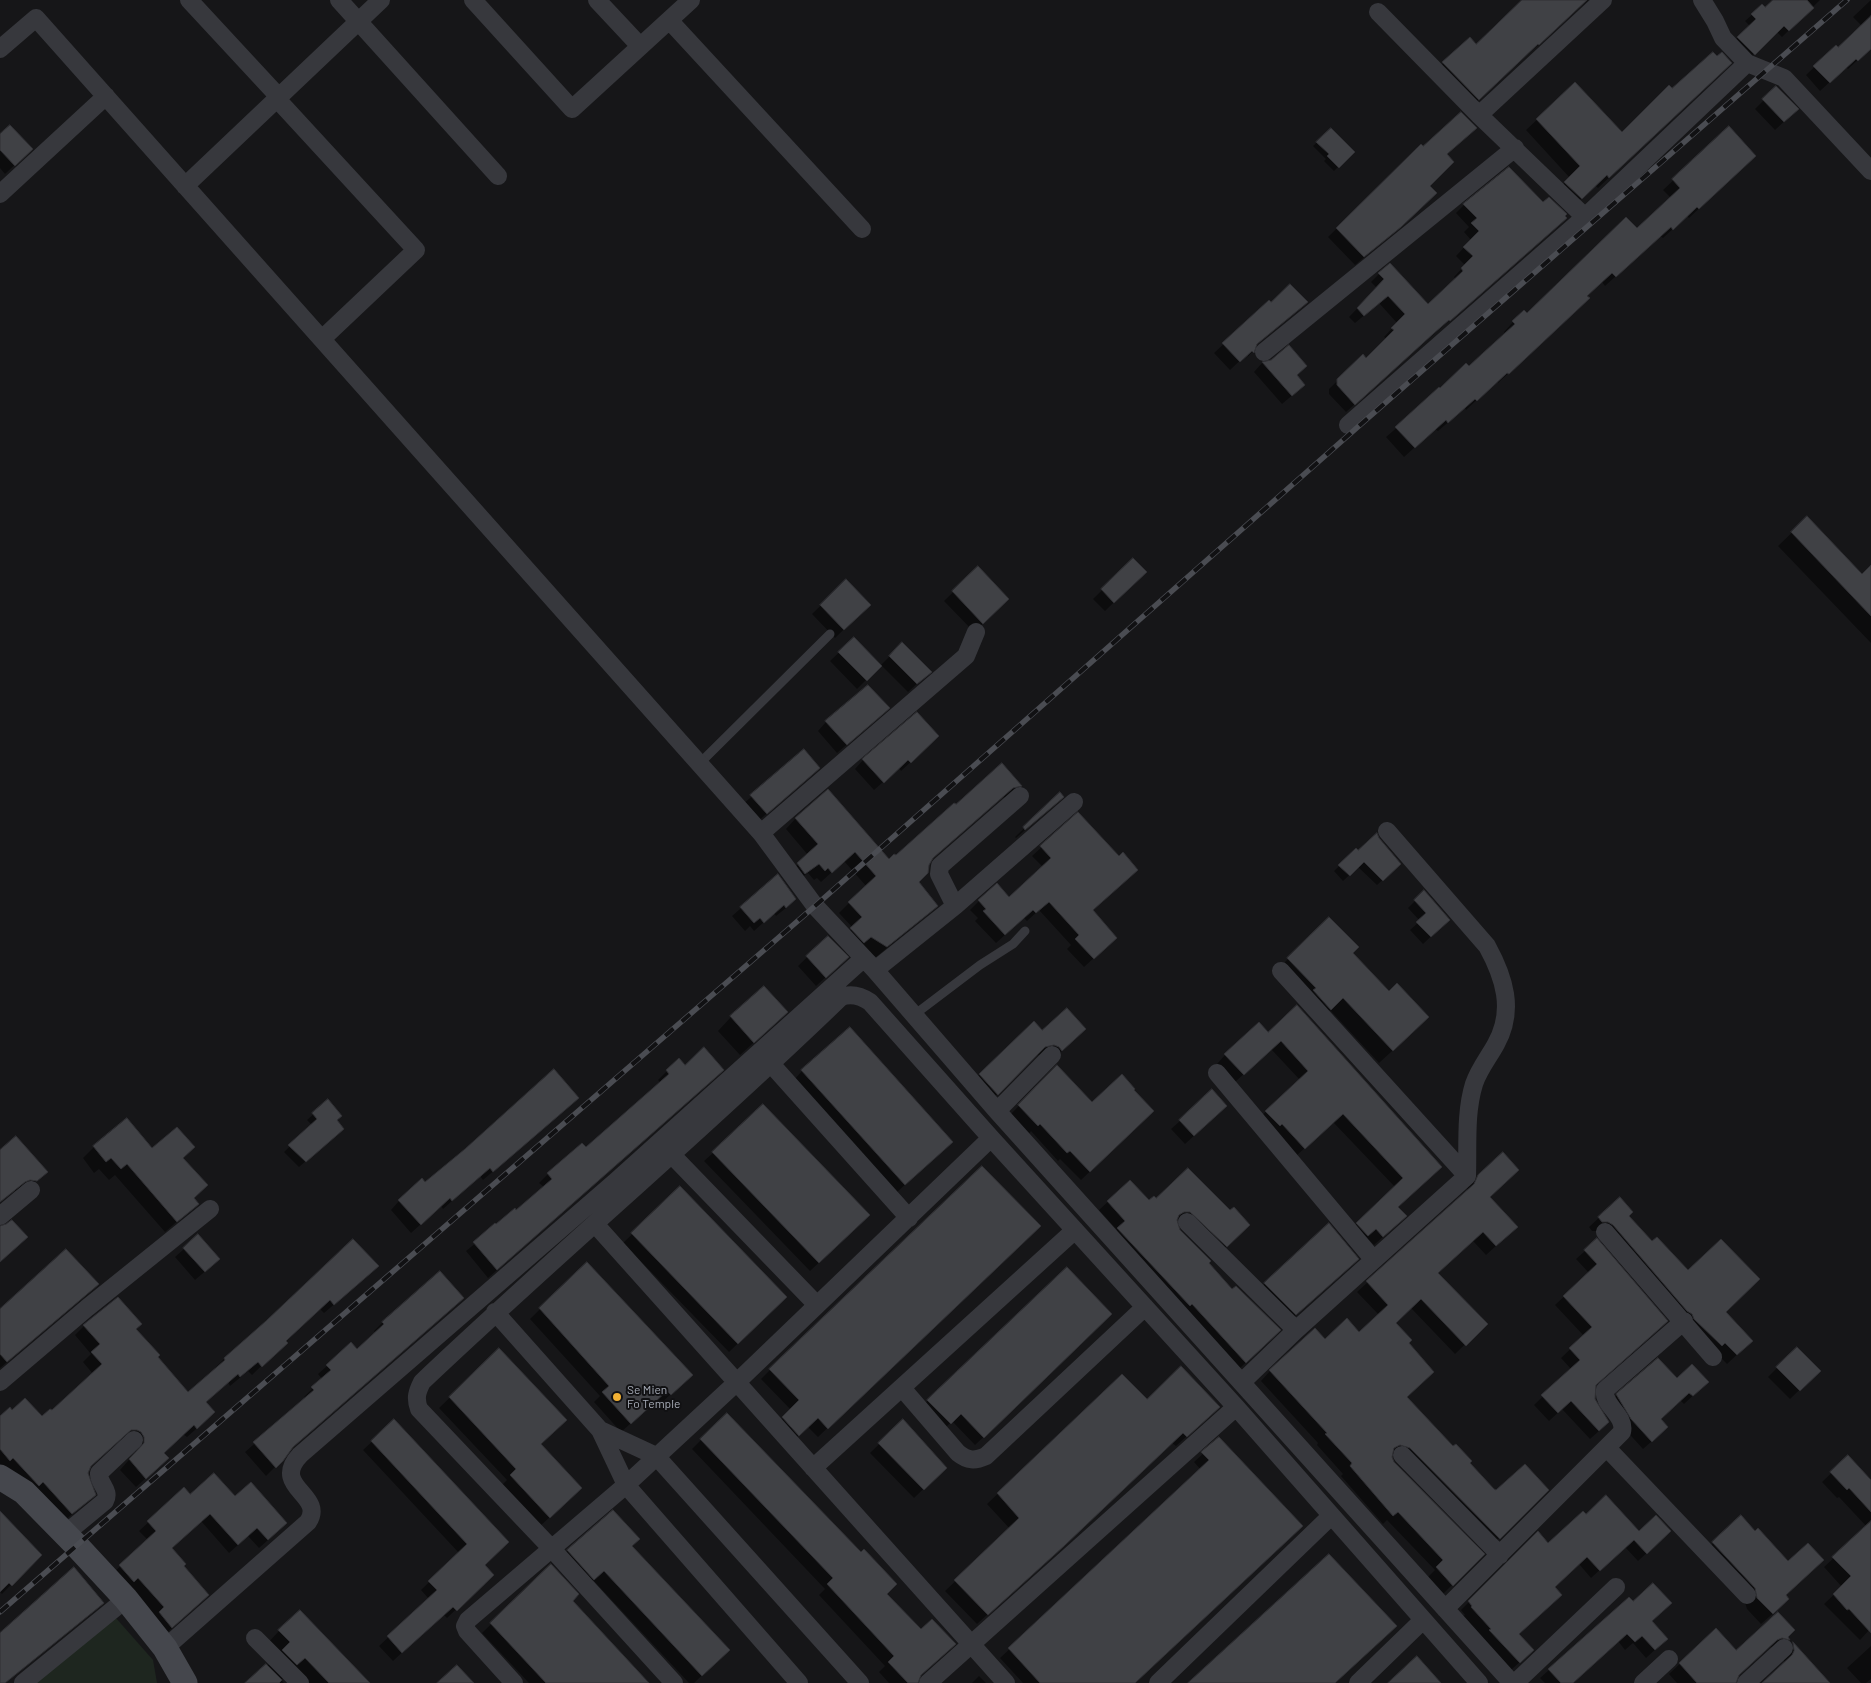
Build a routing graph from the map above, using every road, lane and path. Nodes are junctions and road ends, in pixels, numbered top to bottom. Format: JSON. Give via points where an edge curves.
{"nodes":[{"id":1,"x":190,"y":0,"type":"edge"},
{"id":2,"x":339,"y":0,"type":"edge"},
{"id":3,"x":381,"y":0,"type":"edge"},
{"id":4,"x":473,"y":0,"type":"edge"},
{"id":5,"x":597,"y":0,"type":"edge"},
{"id":6,"x":691,"y":0,"type":"edge"},
{"id":7,"x":1603,"y":0,"type":"edge"},
{"id":8,"x":1702,"y":0,"type":"edge"},
{"id":9,"x":1378,"y":12,"type":"dead end"},
{"id":10,"x":668,"y":20,"type":"junction"},
{"id":11,"x":358,"y":21,"type":"junction"},
{"id":12,"x":640,"y":46,"type":"junction"},
{"id":13,"x":0,"y":49,"type":"edge"},
{"id":14,"x":1747,"y":63,"type":"junction"},
{"id":15,"x":106,"y":96,"type":"junction"},
{"id":16,"x":278,"y":98,"type":"junction"},
{"id":17,"x":1479,"y":114,"type":"junction"},
{"id":18,"x":1515,"y":148,"type":"junction"},
{"id":19,"x":1871,"y":171,"type":"edge"},
{"id":20,"x":498,"y":176,"type":"dead end"},
{"id":21,"x":186,"y":186,"type":"junction"},
{"id":22,"x":0,"y":194,"type":"edge"},
{"id":23,"x":1585,"y":217,"type":"junction"},
{"id":24,"x":862,"y":229,"type":"dead end"},
{"id":25,"x":322,"y":339,"type":"junction"},
{"id":26,"x":1264,"y":352,"type":"dead end"},
{"id":27,"x":1348,"y":425,"type":"dead end"},
{"id":28,"x":976,"y":632,"type":"dead end"},
{"id":29,"x":830,"y":634,"type":"dead end"},
{"id":30,"x":699,"y":764,"type":"junction"},
{"id":31,"x":1020,"y":796,"type":"dead end"},
{"id":32,"x":1074,"y":802,"type":"dead end"},
{"id":33,"x":1387,"y":831,"type":"dead end"},
{"id":34,"x":761,"y":833,"type":"junction"},
{"id":35,"x":955,"y":906,"type":"junction"},
{"id":36,"x":1025,"y":931,"type":"dead end"},
{"id":37,"x":869,"y":964,"type":"junction"},
{"id":38,"x":1281,"y":971,"type":"dead end"},
{"id":39,"x":914,"y":1015,"type":"junction"},
{"id":40,"x":1052,"y":1055,"type":"dead end"},
{"id":41,"x":772,"y":1064,"type":"junction"},
{"id":42,"x":1217,"y":1073,"type":"dead end"},
{"id":43,"x":997,"y":1111,"type":"junction"},
{"id":44,"x":991,"y":1138,"type":"junction"},
{"id":45,"x":671,"y":1154,"type":"junction"},
{"id":46,"x":1466,"y":1176,"type":"junction"},
{"id":47,"x":32,"y":1190,"type":"dead end"},
{"id":48,"x":210,"y":1209,"type":"dead end"},
{"id":49,"x":0,"y":1216,"type":"edge"},
{"id":50,"x":909,"y":1218,"type":"junction"},
{"id":51,"x":1187,"y":1222,"type":"dead end"},
{"id":52,"x":594,"y":1224,"type":"junction"},
{"id":53,"x":1075,"y":1230,"type":"junction"},
{"id":54,"x":1605,"y":1232,"type":"dead end"},
{"id":55,"x":1373,"y":1259,"type":"junction"},
{"id":56,"x":817,"y":1306,"type":"junction"},
{"id":57,"x":1145,"y":1307,"type":"junction"},
{"id":58,"x":495,"y":1312,"type":"junction"},
{"id":59,"x":1684,"y":1321,"type":"junction"},
{"id":60,"x":1296,"y":1330,"type":"junction"},
{"id":61,"x":1713,"y":1357,"type":"dead end"},
{"id":62,"x":0,"y":1382,"type":"edge"},
{"id":63,"x":1242,"y":1382,"type":"junction"},
{"id":64,"x":736,"y":1383,"type":"junction"},
{"id":65,"x":902,"y":1388,"type":"junction"},
{"id":66,"x":1236,"y":1407,"type":"junction"},
{"id":67,"x":600,"y":1430,"type":"junction"},
{"id":68,"x":134,"y":1440,"type":"dead end"},
{"id":69,"x":1607,"y":1448,"type":"junction"},
{"id":70,"x":1402,"y":1455,"type":"dead end"},
{"id":71,"x":656,"y":1456,"type":"junction"},
{"id":72,"x":813,"y":1468,"type":"junction"},
{"id":73,"x":0,"y":1477,"type":"edge"},
{"id":74,"x":626,"y":1485,"type":"junction"},
{"id":75,"x":1331,"y":1516,"type":"junction"},
{"id":76,"x":65,"y":1534,"type":"junction"},
{"id":77,"x":552,"y":1549,"type":"junction"},
{"id":78,"x":1500,"y":1555,"type":"junction"},
{"id":79,"x":1616,"y":1587,"type":"dead end"},
{"id":80,"x":1747,"y":1595,"type":"dead end"},
{"id":81,"x":126,"y":1599,"type":"junction"},
{"id":82,"x":1445,"y":1609,"type":"junction"},
{"id":83,"x":1423,"y":1620,"type":"junction"},
{"id":84,"x":255,"y":1638,"type":"dead end"},
{"id":85,"x":971,"y":1644,"type":"junction"},
{"id":86,"x":165,"y":1648,"type":"junction"},
{"id":87,"x":1784,"y":1648,"type":"dead end"},
{"id":88,"x":1669,"y":1659,"type":"dead end"},
{"id":89,"x":23,"y":1683,"type":"edge"},
{"id":90,"x":185,"y":1683,"type":"edge"},
{"id":91,"x":300,"y":1683,"type":"edge"},
{"id":92,"x":514,"y":1683,"type":"edge"},
{"id":93,"x":674,"y":1683,"type":"edge"},
{"id":94,"x":798,"y":1683,"type":"edge"},
{"id":95,"x":860,"y":1683,"type":"edge"},
{"id":96,"x":928,"y":1683,"type":"edge"},
{"id":97,"x":1006,"y":1683,"type":"edge"},
{"id":98,"x":1158,"y":1683,"type":"edge"},
{"id":99,"x":1358,"y":1683,"type":"edge"},
{"id":100,"x":1479,"y":1683,"type":"edge"},
{"id":101,"x":1514,"y":1683,"type":"edge"},
{"id":102,"x":1642,"y":1683,"type":"edge"},
{"id":103,"x":1746,"y":1683,"type":"edge"}],
"edges":[{"from":1,"to":16,"type":"street"},
{"from":2,"to":11,"type":"street"},
{"from":3,"to":11,"type":"street"},
{"from":4,"to":12,"type":"street","via":[[572,109]]},
{"from":5,"to":12,"type":"street"},
{"from":6,"to":10,"type":"street"},
{"from":7,"to":17,"type":"street"},
{"from":8,"to":14,"type":"street","via":[[1723,38]]},
{"from":9,"to":17,"type":"street"},
{"from":10,"to":12,"type":"street"},
{"from":10,"to":24,"type":"street"},
{"from":11,"to":16,"type":"street"},
{"from":11,"to":20,"type":"street"},
{"from":13,"to":15,"type":"street","via":[[36,18]]},
{"from":14,"to":19,"type":"street","via":[[1784,78]]},
{"from":14,"to":23,"type":"street"},
{"from":15,"to":21,"type":"street"},
{"from":15,"to":22,"type":"street"},
{"from":16,"to":21,"type":"street"},
{"from":16,"to":25,"type":"street","via":[[416,250]]},
{"from":17,"to":18,"type":"street"},
{"from":18,"to":23,"type":"street"},
{"from":18,"to":26,"type":"street"},
{"from":21,"to":25,"type":"street"},
{"from":23,"to":27,"type":"street"},
{"from":25,"to":30,"type":"street"},
{"from":28,"to":34,"type":"street","via":[[966,656]]},
{"from":29,"to":30,"type":"lane"},
{"from":30,"to":34,"type":"street"},
{"from":31,"to":35,"type":"street","via":[[940,866],[939,874]]},
{"from":32,"to":35,"type":"street"},
{"from":33,"to":46,"type":"street","via":[[1487,946],[1498,965],[1505,990],[1508,1005],[1504,1023],[1474,1084],[1469,1106]]},
{"from":34,"to":37,"type":"street","via":[[815,906]]},
{"from":35,"to":37,"type":"street"},
{"from":36,"to":39,"type":"lane","via":[[1013,944]]},
{"from":37,"to":39,"type":"street"},
{"from":37,"to":86,"type":"street","via":[[300,1455],[290,1472],[312,1508],[308,1522]]},
{"from":38,"to":46,"type":"street"},
{"from":39,"to":43,"type":"street"},
{"from":40,"to":43,"type":"street"},
{"from":41,"to":44,"type":"street","via":[[841,998],[851,995],[862,997],[870,1002]]},
{"from":41,"to":45,"type":"street"},
{"from":41,"to":50,"type":"street"},
{"from":42,"to":55,"type":"street"},
{"from":43,"to":63,"type":"street"},
{"from":44,"to":50,"type":"street"},
{"from":44,"to":53,"type":"street"},
{"from":45,"to":52,"type":"street"},
{"from":45,"to":56,"type":"street"},
{"from":46,"to":55,"type":"street"},
{"from":47,"to":49,"type":"street"},
{"from":48,"to":62,"type":"street"},
{"from":50,"to":56,"type":"street"},
{"from":51,"to":60,"type":"street"},
{"from":52,"to":58,"type":"street"},
{"from":52,"to":64,"type":"street"},
{"from":53,"to":57,"type":"street"},
{"from":53,"to":65,"type":"street"},
{"from":54,"to":59,"type":"street"},
{"from":55,"to":60,"type":"street"},
{"from":56,"to":64,"type":"street"},
{"from":57,"to":65,"type":"street","via":[[978,1460],[970,1460],[958,1453]]},
{"from":57,"to":66,"type":"street"},
{"from":58,"to":67,"type":"street"},
{"from":58,"to":77,"type":"street","via":[[422,1382],[417,1403]]},
{"from":59,"to":61,"type":"street"},
{"from":59,"to":69,"type":"street","via":[[1604,1390],[1623,1428]]},
{"from":60,"to":63,"type":"street"},
{"from":63,"to":82,"type":"street"},
{"from":64,"to":71,"type":"street"},
{"from":64,"to":72,"type":"street"},
{"from":65,"to":72,"type":"street"},
{"from":66,"to":75,"type":"street"},
{"from":66,"to":85,"type":"street"},
{"from":67,"to":71,"type":"street"},
{"from":67,"to":74,"type":"street"},
{"from":68,"to":76,"type":"street","via":[[99,1473],[107,1492],[105,1501]]},
{"from":69,"to":78,"type":"street"},
{"from":69,"to":80,"type":"street"},
{"from":70,"to":78,"type":"street"},
{"from":71,"to":74,"type":"street"},
{"from":71,"to":95,"type":"street"},
{"from":72,"to":85,"type":"street"},
{"from":73,"to":76,"type":"main road","via":[[24,1492]]},
{"from":74,"to":77,"type":"street"},
{"from":74,"to":94,"type":"street"},
{"from":75,"to":83,"type":"street"},
{"from":75,"to":98,"type":"street"},
{"from":76,"to":81,"type":"main road"},
{"from":77,"to":92,"type":"street","via":[[466,1623],[467,1631]]},
{"from":77,"to":93,"type":"street"},
{"from":78,"to":82,"type":"street"},
{"from":79,"to":101,"type":"street"},
{"from":81,"to":86,"type":"main road"},
{"from":81,"to":89,"type":"street"},
{"from":82,"to":101,"type":"street"},
{"from":83,"to":99,"type":"street"},
{"from":83,"to":100,"type":"street"},
{"from":84,"to":91,"type":"street"},
{"from":85,"to":96,"type":"street"},
{"from":85,"to":97,"type":"street"},
{"from":86,"to":90,"type":"main road"},
{"from":87,"to":103,"type":"street"},
{"from":88,"to":102,"type":"street"}]}
